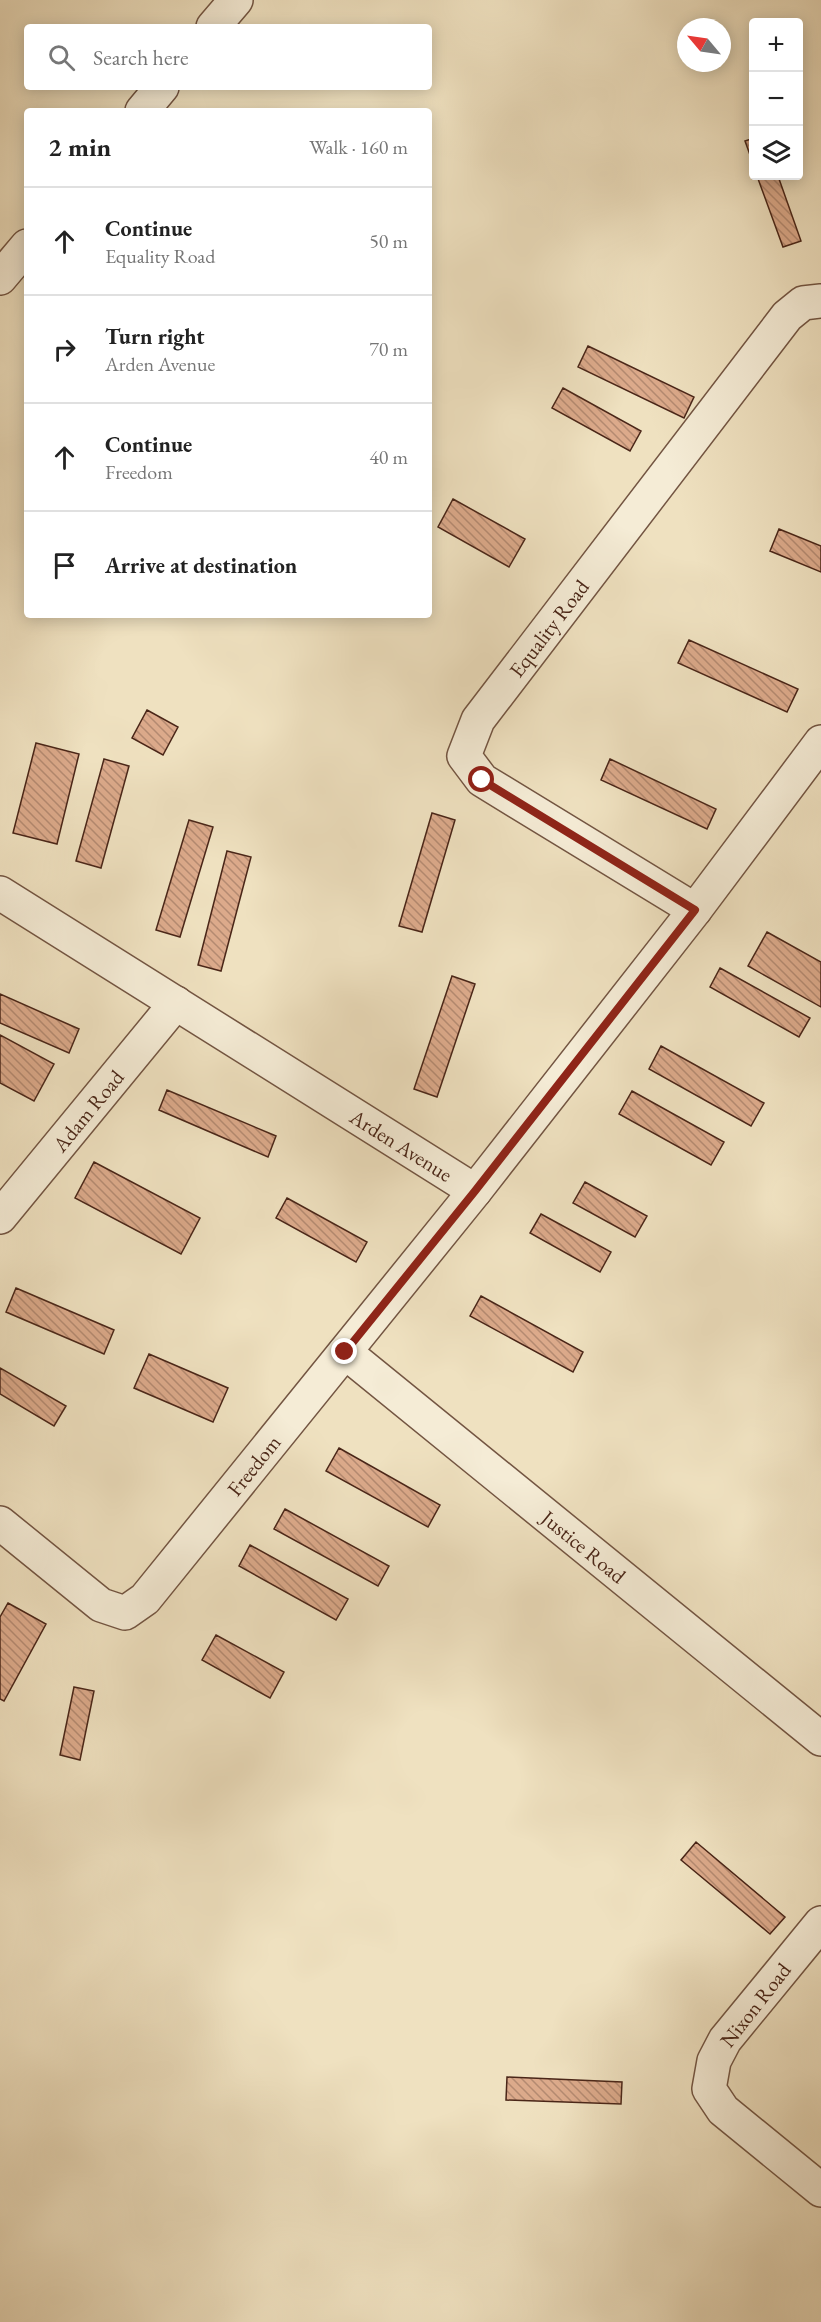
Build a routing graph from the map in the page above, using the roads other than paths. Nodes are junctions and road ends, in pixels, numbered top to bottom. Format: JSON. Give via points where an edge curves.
{"nodes":[{"id":1,"x":236,"y":0,"type":"edge"},
{"id":2,"x":216,"y":24,"type":"edge"},
{"id":3,"x":160,"y":90,"type":"edge"},
{"id":4,"x":144,"y":108,"type":"edge"},
{"id":5,"x":24,"y":250,"type":"edge"},
{"id":6,"x":0,"y":278,"type":"edge"},
{"id":7,"x":821,"y":301,"type":"edge"},
{"id":8,"x":821,"y":742,"type":"edge"},
{"id":9,"x":0,"y":893,"type":"edge"},
{"id":10,"x":695,"y":910,"type":"junction"},
{"id":11,"x":176,"y":1003,"type":"junction"},
{"id":12,"x":475,"y":1191,"type":"junction"},
{"id":13,"x":0,"y":1217,"type":"edge"},
{"id":14,"x":345,"y":1352,"type":"junction"},
{"id":15,"x":0,"y":1523,"type":"edge"},
{"id":16,"x":821,"y":1739,"type":"edge"},
{"id":17,"x":821,"y":1923,"type":"edge"},
{"id":18,"x":821,"y":2190,"type":"edge"}],
"edges":[{"from":1,"to":2,"type":"street"},
{"from":3,"to":4,"type":"street"},
{"from":5,"to":6,"type":"street"},
{"from":7,"to":10,"type":"street","name":"Equality Road","via":[[803,303],[787,316],[478,720],[464,756],[482,780]]},
{"from":8,"to":10,"type":"street","name":"Arden Avenue"},
{"from":9,"to":11,"type":"street","name":"Arden Avenue"},
{"from":10,"to":12,"type":"street","name":"Arden Avenue"},
{"from":11,"to":12,"type":"street","name":"Arden Avenue"},
{"from":11,"to":13,"type":"street","name":"Adam Road"},
{"from":12,"to":14,"type":"street","name":"Freedom"},
{"from":14,"to":15,"type":"street","name":"Freedom","via":[[145,1599],[125,1613],[101,1605]]},
{"from":14,"to":16,"type":"street","name":"Justice Road"},
{"from":17,"to":18,"type":"street","name":"Nixon Road","via":[[725,2040],[714,2061],[709,2089],[723,2110]]}]}
